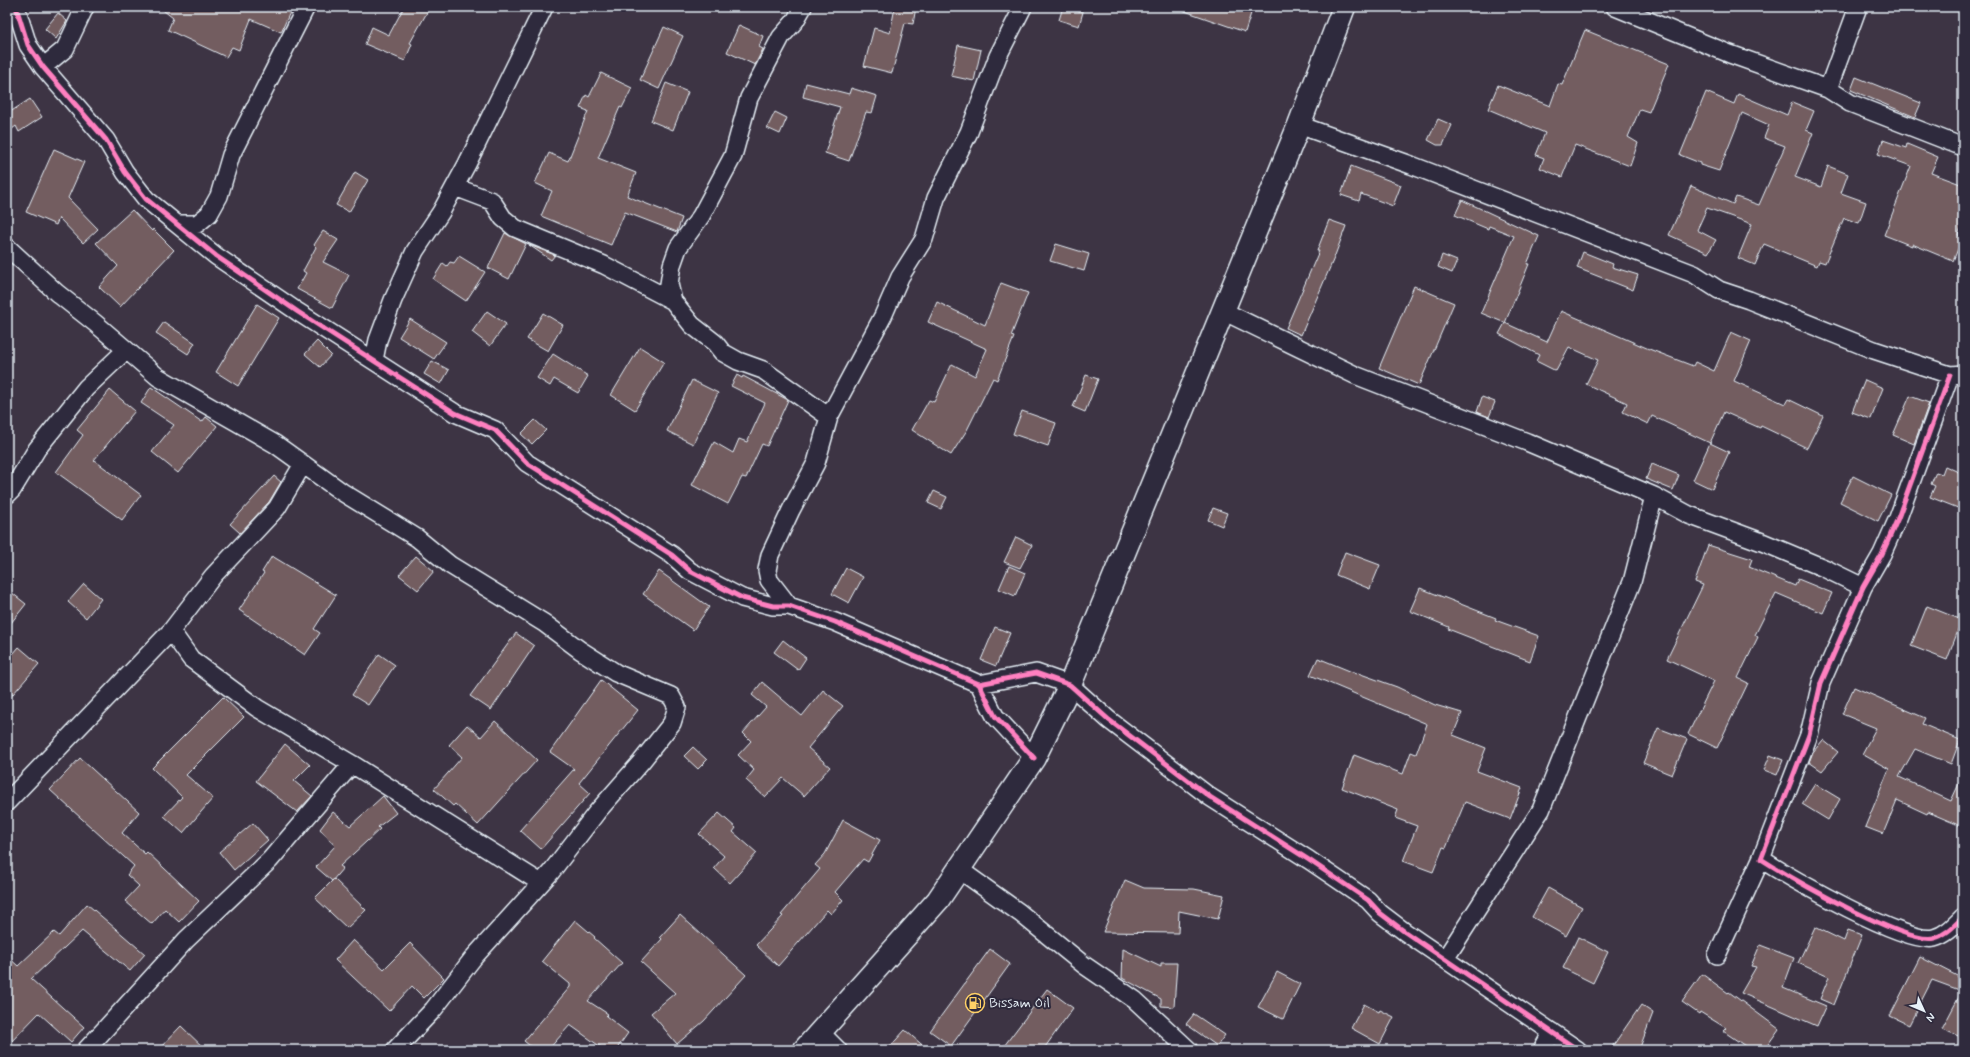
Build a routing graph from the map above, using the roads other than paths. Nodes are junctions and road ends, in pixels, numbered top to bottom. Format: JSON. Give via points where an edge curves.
{"nodes":[{"id":1,"x":16,"y":7,"type":"edge"},
{"id":2,"x":85,"y":7,"type":"edge"},
{"id":3,"x":306,"y":7,"type":"edge"},
{"id":4,"x":544,"y":7,"type":"edge"},
{"id":5,"x":803,"y":7,"type":"edge"},
{"id":6,"x":1023,"y":7,"type":"edge"},
{"id":7,"x":1344,"y":7,"type":"edge"},
{"id":8,"x":1615,"y":7,"type":"edge"},
{"id":9,"x":1858,"y":7,"type":"edge"},
{"id":10,"x":1638,"y":12,"type":"edge"},
{"id":11,"x":43,"y":67,"type":"junction"},
{"id":12,"x":1828,"y":89,"type":"junction"},
{"id":13,"x":1299,"y":125,"type":"junction"},
{"id":14,"x":1963,"y":147,"type":"edge"},
{"id":15,"x":455,"y":187,"type":"junction"},
{"id":16,"x":178,"y":224,"type":"junction"},
{"id":17,"x":7,"y":247,"type":"edge"},
{"id":18,"x":673,"y":302,"type":"junction"},
{"id":19,"x":1223,"y":311,"type":"junction"},
{"id":20,"x":126,"y":350,"type":"junction"},
{"id":21,"x":374,"y":360,"type":"junction"},
{"id":22,"x":1956,"y":374,"type":"edge"},
{"id":23,"x":829,"y":417,"type":"junction"},
{"id":24,"x":303,"y":464,"type":"junction"},
{"id":25,"x":7,"y":495,"type":"edge"},
{"id":26,"x":1654,"y":496,"type":"junction"},
{"id":27,"x":1863,"y":587,"type":"junction"},
{"id":28,"x":790,"y":606,"type":"junction"},
{"id":29,"x":171,"y":631,"type":"junction"},
{"id":30,"x":979,"y":684,"type":"junction"},
{"id":31,"x":1070,"y":685,"type":"junction"},
{"id":32,"x":1034,"y":758,"type":"junction"},
{"id":33,"x":352,"y":764,"type":"junction"},
{"id":34,"x":7,"y":802,"type":"edge"},
{"id":35,"x":1762,"y":859,"type":"junction"},
{"id":36,"x":960,"y":870,"type":"junction"},
{"id":37,"x":541,"y":883,"type":"junction"},
{"id":38,"x":1963,"y":917,"type":"edge"},
{"id":39,"x":1717,"y":955,"type":"dead end"},
{"id":40,"x":1445,"y":959,"type":"junction"},
{"id":41,"x":1552,"y":1032,"type":"junction"},
{"id":42,"x":821,"y":1033,"type":"junction"},
{"id":43,"x":86,"y":1050,"type":"edge"},
{"id":44,"x":395,"y":1050,"type":"edge"},
{"id":45,"x":804,"y":1050,"type":"edge"},
{"id":46,"x":838,"y":1050,"type":"edge"},
{"id":47,"x":1190,"y":1050,"type":"edge"},
{"id":48,"x":1542,"y":1050,"type":"edge"},
{"id":49,"x":1578,"y":1050,"type":"edge"}],
"edges":[{"from":1,"to":11,"type":"street","via":[[28,45]]},
{"from":2,"to":11,"type":"street","via":[[65,49]]},
{"from":3,"to":16,"type":"street","via":[[231,155],[219,196],[209,214],[197,224]]},
{"from":4,"to":15,"type":"street"},
{"from":5,"to":18,"type":"street","via":[[781,37],[749,98],[730,163],[700,216],[678,248],[669,284]]},
{"from":6,"to":23,"type":"street","via":[[998,56],[969,132],[936,198],[924,238],[900,277],[883,316]]},
{"from":7,"to":13,"type":"main road"},
{"from":8,"to":10,"type":"street"},
{"from":9,"to":12,"type":"street"},
{"from":10,"to":12,"type":"street","via":[[1730,54]]},
{"from":11,"to":16,"type":"street","via":[[106,140],[125,172],[146,199]]},
{"from":12,"to":14,"type":"street","via":[[1850,103]]},
{"from":13,"to":19,"type":"main road"},
{"from":13,"to":22,"type":"street","via":[[1694,274],[1719,290],[1874,350]]},
{"from":15,"to":18,"type":"street","via":[[492,201],[503,218],[515,228],[604,264]]},
{"from":15,"to":21,"type":"street","via":[[412,258],[383,326]]},
{"from":16,"to":21,"type":"street","via":[[216,256]]},
{"from":17,"to":20,"type":"street"},
{"from":18,"to":23,"type":"street","via":[[692,325],[715,343],[722,352],[762,370]]},
{"from":19,"to":26,"type":"street","via":[[1355,375],[1520,439]]},
{"from":19,"to":31,"type":"main road"},
{"from":20,"to":24,"type":"street","via":[[158,378],[242,424]]},
{"from":20,"to":25,"type":"street","via":[[86,388],[37,449]]},
{"from":21,"to":28,"type":"street","via":[[455,413],[495,430],[527,463],[672,555],[690,571],[742,598],[772,606]]},
{"from":22,"to":27,"type":"street","via":[[1898,518],[1882,554]]},
{"from":23,"to":28,"type":"street","via":[[816,463],[770,555],[767,570],[770,580]]},
{"from":24,"to":29,"type":"street","via":[[277,508],[213,576]]},
{"from":24,"to":37,"type":"street","via":[[342,492],[417,538],[450,565],[544,623],[616,674],[671,696],[674,701],[677,707],[672,723]]},
{"from":26,"to":27,"type":"street","via":[[1689,516],[1762,542]]},
{"from":26,"to":40,"type":"street","via":[[1632,582],[1541,810]]},
{"from":27,"to":35,"type":"street","via":[[1821,683],[1809,735]]},
{"from":28,"to":30,"type":"street","via":[[835,622]]},
{"from":29,"to":33,"type":"street","via":[[191,660],[245,699]]},
{"from":29,"to":34,"type":"street"},
{"from":30,"to":31,"type":"street","via":[[1036,673]]},
{"from":30,"to":32,"type":"street","via":[[995,716]]},
{"from":31,"to":32,"type":"main road"},
{"from":31,"to":40,"type":"street","via":[[1109,720],[1210,797],[1368,900],[1380,913]]},
{"from":32,"to":36,"type":"main road"},
{"from":33,"to":37,"type":"street"},
{"from":33,"to":43,"type":"street","via":[[270,860],[186,940]]},
{"from":35,"to":38,"type":"street","via":[[1819,893],[1912,937],[1933,938],[1950,930]]},
{"from":35,"to":39,"type":"street"},
{"from":36,"to":42,"type":"main road","via":[[938,900]]},
{"from":36,"to":47,"type":"street","via":[[1020,913],[1084,965],[1135,1000]]},
{"from":37,"to":44,"type":"street","via":[[474,957],[433,1010]]},
{"from":40,"to":41,"type":"street"},
{"from":41,"to":48,"type":"street"},
{"from":41,"to":49,"type":"street"},
{"from":42,"to":45,"type":"main road"},
{"from":42,"to":46,"type":"street"}]}
